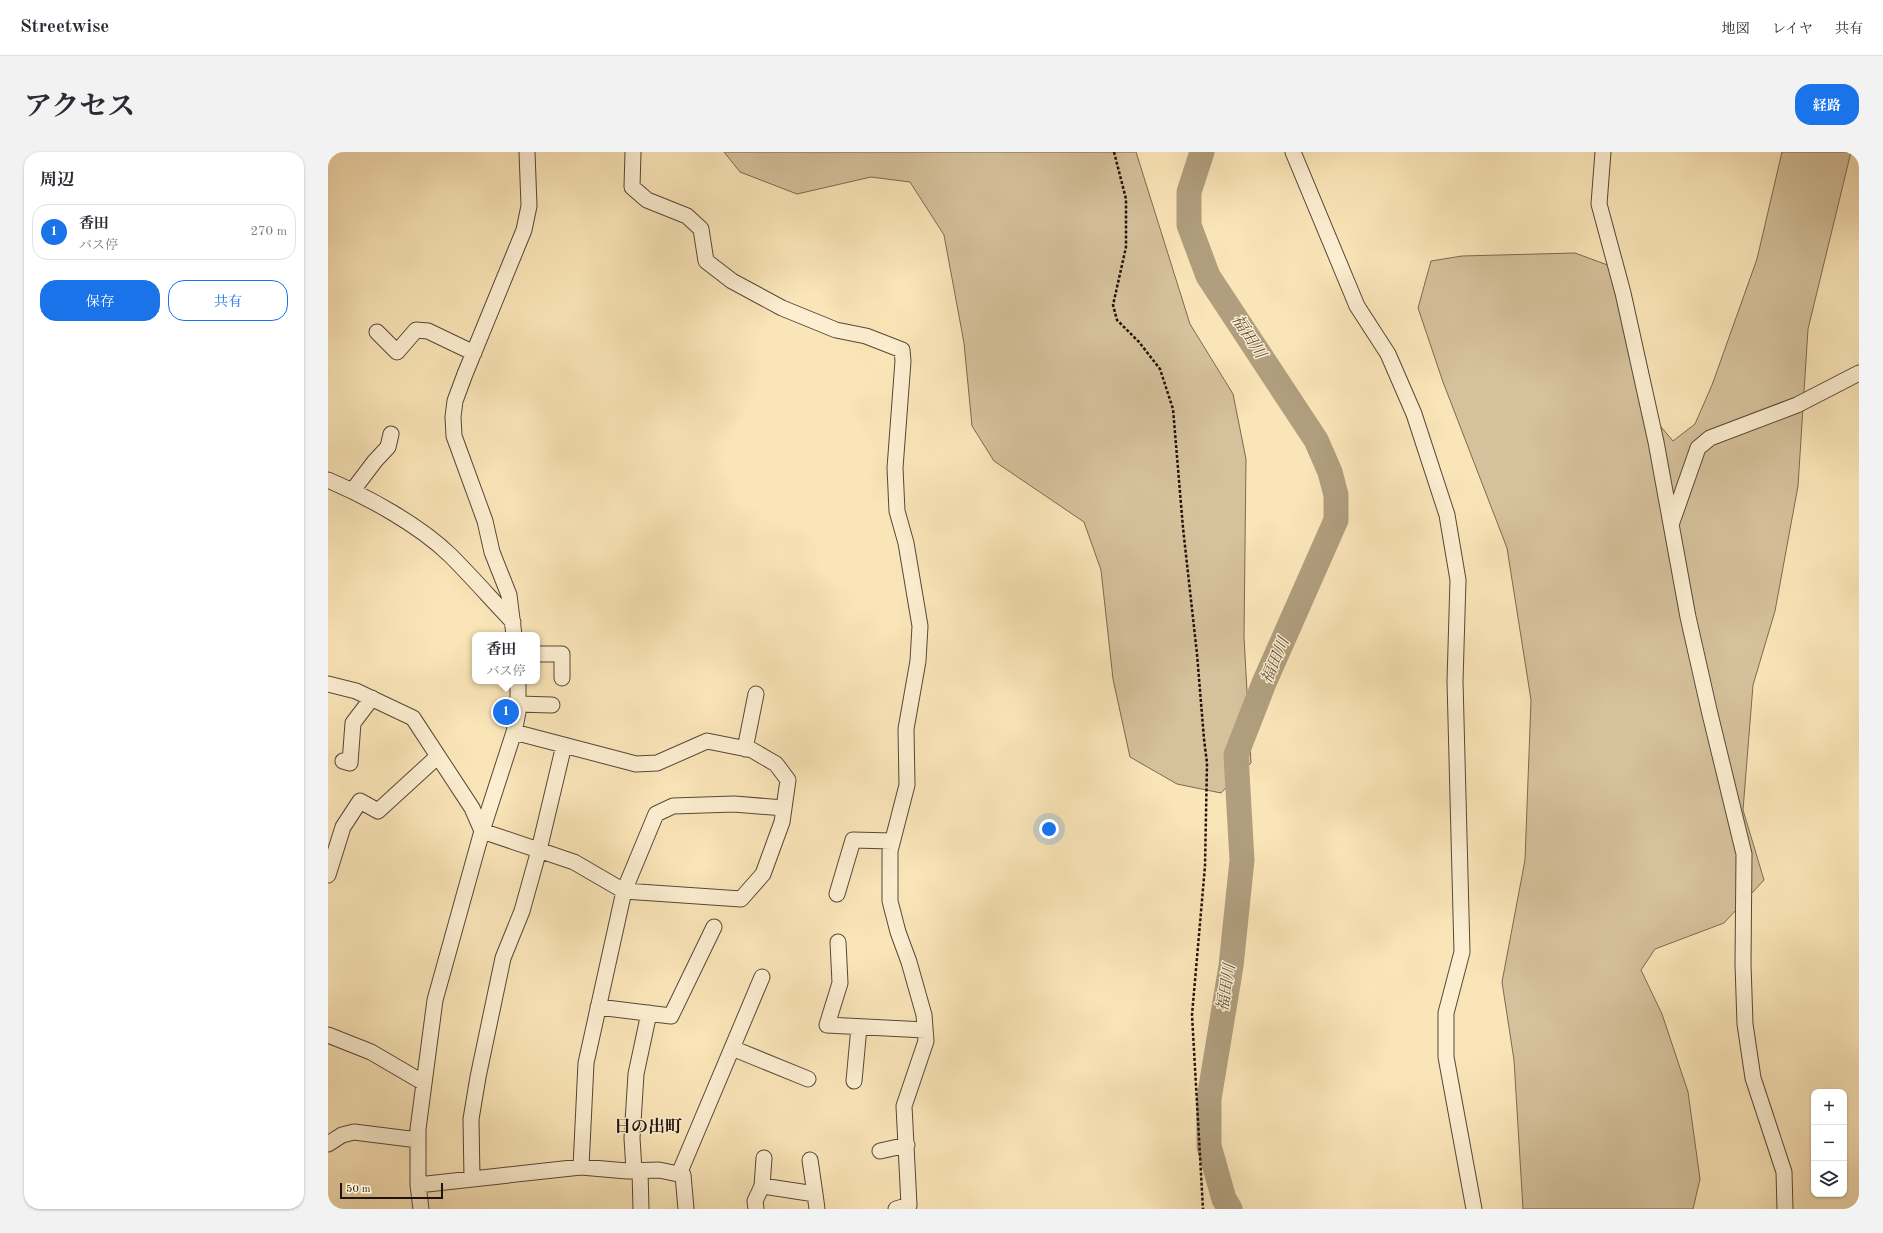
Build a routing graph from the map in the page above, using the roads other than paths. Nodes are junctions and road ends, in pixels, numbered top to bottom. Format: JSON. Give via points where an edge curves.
{"nodes":[{"id":1,"x":527,"y":152,"type":"edge"},
{"id":2,"x":633,"y":152,"type":"edge"},
{"id":3,"x":1293,"y":152,"type":"edge"},
{"id":4,"x":1602,"y":152,"type":"edge"},
{"id":5,"x":377,"y":332,"type":"dead end"},
{"id":6,"x":474,"y":353,"type":"junction"},
{"id":7,"x":1859,"y":373,"type":"edge"},
{"id":8,"x":391,"y":434,"type":"dead end"},
{"id":9,"x":328,"y":480,"type":"edge"},
{"id":10,"x":353,"y":490,"type":"junction"},
{"id":11,"x":1671,"y":523,"type":"junction"},
{"id":12,"x":513,"y":629,"type":"edge"},
{"id":13,"x":540,"y":654,"type":"edge"},
{"id":14,"x":562,"y":678,"type":"dead end"},
{"id":15,"x":328,"y":684,"type":"edge"},
{"id":16,"x":518,"y":684,"type":"edge"},
{"id":17,"x":756,"y":694,"type":"dead end"},
{"id":18,"x":372,"y":698,"type":"junction"},
{"id":19,"x":518,"y":704,"type":"junction"},
{"id":20,"x":552,"y":705,"type":"dead end"},
{"id":21,"x":514,"y":732,"type":"junction"},
{"id":22,"x":564,"y":745,"type":"junction"},
{"id":23,"x":745,"y":748,"type":"junction"},
{"id":24,"x":437,"y":756,"type":"junction"},
{"id":25,"x":343,"y":761,"type":"dead end"},
{"id":26,"x":784,"y":808,"type":"junction"},
{"id":27,"x":482,"y":831,"type":"junction"},
{"id":28,"x":892,"y":840,"type":"junction"},
{"id":29,"x":539,"y":850,"type":"junction"},
{"id":30,"x":329,"y":868,"type":"edge"},
{"id":31,"x":624,"y":890,"type":"junction"},
{"id":32,"x":838,"y":894,"type":"dead end"},
{"id":33,"x":714,"y":927,"type":"dead end"},
{"id":34,"x":838,"y":942,"type":"dead end"},
{"id":35,"x":762,"y":977,"type":"dead end"},
{"id":36,"x":598,"y":1007,"type":"junction"},
{"id":37,"x":648,"y":1013,"type":"junction"},
{"id":38,"x":859,"y":1027,"type":"junction"},
{"id":39,"x":925,"y":1030,"type":"junction"},
{"id":40,"x":328,"y":1035,"type":"edge"},
{"id":41,"x":732,"y":1048,"type":"junction"},
{"id":42,"x":808,"y":1079,"type":"dead end"},
{"id":43,"x":854,"y":1081,"type":"dead end"},
{"id":44,"x":424,"y":1083,"type":"junction"},
{"id":45,"x":418,"y":1140,"type":"junction"},
{"id":46,"x":328,"y":1144,"type":"edge"},
{"id":47,"x":907,"y":1145,"type":"junction"},
{"id":48,"x":880,"y":1151,"type":"dead end"},
{"id":49,"x":764,"y":1158,"type":"dead end"},
{"id":50,"x":810,"y":1160,"type":"dead end"},
{"id":51,"x":581,"y":1167,"type":"junction"},
{"id":52,"x":637,"y":1171,"type":"junction"},
{"id":53,"x":679,"y":1174,"type":"junction"},
{"id":54,"x":472,"y":1179,"type":"junction"},
{"id":55,"x":418,"y":1185,"type":"junction"},
{"id":56,"x":762,"y":1186,"type":"junction"},
{"id":57,"x":816,"y":1202,"type":"edge"},
{"id":58,"x":420,"y":1209,"type":"edge"},
{"id":59,"x":641,"y":1209,"type":"edge"},
{"id":60,"x":686,"y":1209,"type":"edge"},
{"id":61,"x":756,"y":1209,"type":"edge"},
{"id":62,"x":896,"y":1209,"type":"edge"},
{"id":63,"x":1474,"y":1209,"type":"edge"},
{"id":64,"x":1785,"y":1209,"type":"edge"}],
"edges":[{"from":1,"to":6,"type":"street","via":[[530,206],[524,230]]},
{"from":2,"to":28,"type":"street","via":[[632,187],[647,200],[687,216],[701,229],[706,261],[732,281],[782,308],[836,330],[866,336],[902,350],[895,468],[897,511],[906,543],[920,626],[918,661],[906,729],[907,785]]},
{"from":3,"to":63,"type":"street","via":[[1358,306],[1388,354],[1414,414],[1447,514],[1458,580],[1455,681],[1462,952],[1446,1013],[1446,1057]]},
{"from":4,"to":11,"type":"street","via":[[1599,204],[1656,442]]},
{"from":5,"to":6,"type":"street","via":[[397,352],[416,330],[428,332]]},
{"from":6,"to":12,"type":"street","via":[[456,401],[453,417],[454,436],[485,521],[492,552],[509,595]]},
{"from":7,"to":11,"type":"street","via":[[1797,405],[1710,438],[1698,448]]},
{"from":8,"to":10,"type":"street","via":[[388,447]]},
{"from":9,"to":10,"type":"street"},
{"from":10,"to":12,"type":"street","via":[[424,533],[449,555]]},
{"from":11,"to":64,"type":"street","via":[[1693,638],[1744,854],[1743,964],[1746,1024],[1753,1078],[1784,1172]]},
{"from":13,"to":14,"type":"street","via":[[562,654]]},
{"from":15,"to":18,"type":"street"},
{"from":16,"to":19,"type":"street"},
{"from":17,"to":23,"type":"street"},
{"from":18,"to":24,"type":"street","via":[[413,718]]},
{"from":18,"to":25,"type":"street","via":[[353,723],[350,763]]},
{"from":19,"to":20,"type":"street"},
{"from":19,"to":21,"type":"street"},
{"from":21,"to":22,"type":"street"},
{"from":21,"to":27,"type":"street"},
{"from":22,"to":23,"type":"street","via":[[636,764],[657,763],[707,741]]},
{"from":22,"to":29,"type":"street"},
{"from":23,"to":26,"type":"street","via":[[776,764],[788,780]]},
{"from":24,"to":27,"type":"street","via":[[472,808]]},
{"from":24,"to":30,"type":"street","via":[[378,811],[360,801],[343,827]]},
{"from":26,"to":31,"type":"street","via":[[734,804],[673,806],[656,814]]},
{"from":26,"to":31,"type":"street","via":[[782,822],[762,874],[741,899]]},
{"from":27,"to":29,"type":"street"},
{"from":27,"to":44,"type":"street","via":[[435,1000]]},
{"from":28,"to":32,"type":"street","via":[[853,840]]},
{"from":28,"to":39,"type":"street","via":[[890,901],[924,1015]]},
{"from":29,"to":31,"type":"street","via":[[574,862]]},
{"from":29,"to":54,"type":"street","via":[[522,911],[503,958],[478,1077],[471,1119]]},
{"from":31,"to":36,"type":"street"},
{"from":33,"to":37,"type":"street","via":[[671,1016]]},
{"from":34,"to":38,"type":"street","via":[[840,983],[827,1025]]},
{"from":35,"to":41,"type":"street"},
{"from":36,"to":37,"type":"street"},
{"from":36,"to":51,"type":"street","via":[[586,1063]]},
{"from":37,"to":52,"type":"street","via":[[636,1074],[632,1138]]},
{"from":38,"to":39,"type":"street"},
{"from":38,"to":43,"type":"street"},
{"from":39,"to":47,"type":"street","via":[[926,1041],[904,1106]]},
{"from":40,"to":44,"type":"street","via":[[371,1052]]},
{"from":41,"to":42,"type":"street"},
{"from":41,"to":53,"type":"street"},
{"from":44,"to":45,"type":"street"},
{"from":45,"to":46,"type":"street","via":[[354,1132],[342,1135]]},
{"from":45,"to":55,"type":"street"},
{"from":47,"to":48,"type":"street"},
{"from":47,"to":62,"type":"street","via":[[908,1205]]},
{"from":49,"to":56,"type":"street"},
{"from":50,"to":57,"type":"street"},
{"from":51,"to":52,"type":"street"},
{"from":51,"to":54,"type":"street"},
{"from":52,"to":53,"type":"street","via":[[659,1170]]},
{"from":52,"to":59,"type":"street"},
{"from":53,"to":60,"type":"street","via":[[683,1175]]},
{"from":54,"to":55,"type":"street"},
{"from":55,"to":58,"type":"street"},
{"from":56,"to":57,"type":"street"},
{"from":56,"to":61,"type":"street","via":[[755,1201]]}]}
